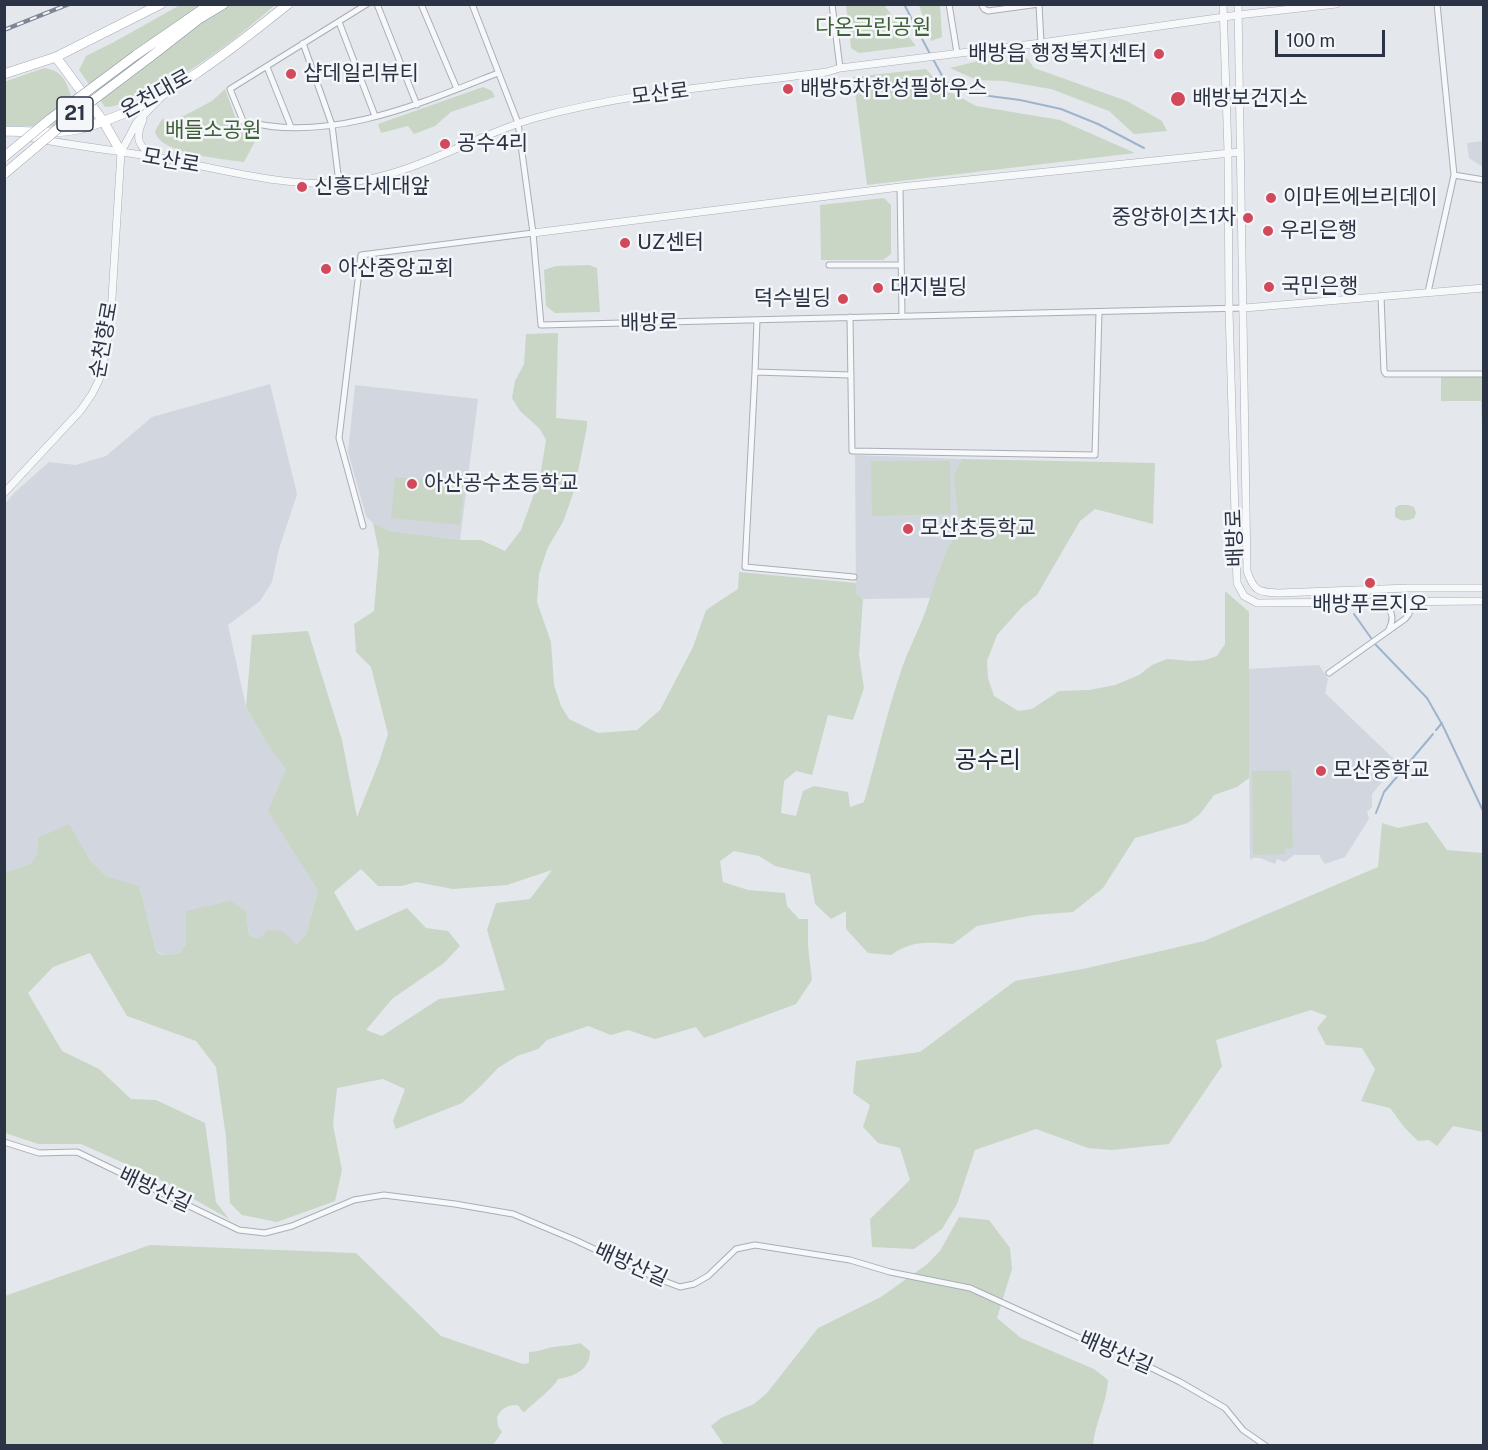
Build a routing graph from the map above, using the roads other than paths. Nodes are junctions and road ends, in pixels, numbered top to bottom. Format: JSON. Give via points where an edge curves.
{"nodes":[{"id":1,"x":161,"y":4,"type":"edge"},
{"id":2,"x":210,"y":4,"type":"edge"},
{"id":3,"x":224,"y":4,"type":"edge"},
{"id":4,"x":288,"y":4,"type":"edge"},
{"id":5,"x":367,"y":4,"type":"edge"},
{"id":6,"x":377,"y":4,"type":"edge"},
{"id":7,"x":421,"y":4,"type":"edge"},
{"id":8,"x":472,"y":4,"type":"edge"},
{"id":9,"x":832,"y":4,"type":"edge"},
{"id":10,"x":949,"y":4,"type":"edge"},
{"id":11,"x":981,"y":4,"type":"edge"},
{"id":12,"x":1039,"y":4,"type":"edge"},
{"id":13,"x":1223,"y":4,"type":"edge"},
{"id":14,"x":1238,"y":4,"type":"edge"},
{"id":15,"x":1336,"y":4,"type":"edge"},
{"id":16,"x":1437,"y":4,"type":"edge"},
{"id":17,"x":1327,"y":5,"type":"edge"},
{"id":18,"x":1238,"y":15,"type":"junction"},
{"id":19,"x":1223,"y":17,"type":"junction"},
{"id":20,"x":339,"y":22,"type":"junction"},
{"id":21,"x":303,"y":43,"type":"junction"},
{"id":22,"x":1041,"y":43,"type":"junction"},
{"id":23,"x":953,"y":53,"type":"junction"},
{"id":24,"x":56,"y":57,"type":"junction"},
{"id":25,"x":267,"y":67,"type":"junction"},
{"id":26,"x":840,"y":68,"type":"junction"},
{"id":27,"x":498,"y":73,"type":"junction"},
{"id":28,"x":4,"y":74,"type":"edge"},
{"id":29,"x":457,"y":89,"type":"junction"},
{"id":30,"x":165,"y":93,"type":"junction"},
{"id":31,"x":417,"y":105,"type":"junction"},
{"id":32,"x":148,"y":111,"type":"junction"},
{"id":33,"x":375,"y":116,"type":"junction"},
{"id":34,"x":103,"y":121,"type":"junction"},
{"id":35,"x":518,"y":123,"type":"junction"},
{"id":36,"x":332,"y":125,"type":"junction"},
{"id":37,"x":291,"y":127,"type":"junction"},
{"id":38,"x":4,"y":132,"type":"edge"},
{"id":39,"x":121,"y":152,"type":"junction"},
{"id":40,"x":1228,"y":152,"type":"junction"},
{"id":41,"x":1240,"y":152,"type":"junction"},
{"id":42,"x":4,"y":157,"type":"edge"},
{"id":43,"x":164,"y":159,"type":"junction"},
{"id":44,"x":4,"y":174,"type":"edge"},
{"id":45,"x":1454,"y":175,"type":"junction"},
{"id":46,"x":1484,"y":180,"type":"edge"},
{"id":47,"x":339,"y":183,"type":"junction"},
{"id":48,"x":900,"y":187,"type":"junction"},
{"id":49,"x":533,"y":233,"type":"junction"},
{"id":50,"x":829,"y":265,"type":"dead end"},
{"id":51,"x":901,"y":265,"type":"junction"},
{"id":52,"x":1484,"y":288,"type":"edge"},
{"id":53,"x":1428,"y":292,"type":"junction"},
{"id":54,"x":1381,"y":296,"type":"junction"},
{"id":55,"x":1244,"y":308,"type":"junction"},
{"id":56,"x":1229,"y":309,"type":"junction"},
{"id":57,"x":1100,"y":312,"type":"junction"},
{"id":58,"x":902,"y":316,"type":"junction"},
{"id":59,"x":850,"y":317,"type":"junction"},
{"id":60,"x":757,"y":320,"type":"junction"},
{"id":61,"x":755,"y":372,"type":"junction"},
{"id":62,"x":1484,"y":374,"type":"edge"},
{"id":63,"x":850,"y":375,"type":"junction"},
{"id":64,"x":4,"y":493,"type":"edge"},
{"id":65,"x":363,"y":526,"type":"dead end"},
{"id":66,"x":854,"y":577,"type":"dead end"},
{"id":67,"x":1484,"y":588,"type":"edge"},
{"id":68,"x":1411,"y":600,"type":"junction"},
{"id":69,"x":1380,"y":601,"type":"junction"},
{"id":70,"x":1484,"y":601,"type":"edge"},
{"id":71,"x":1388,"y":630,"type":"junction"},
{"id":72,"x":1329,"y":673,"type":"dead end"},
{"id":73,"x":4,"y":1142,"type":"edge"},
{"id":74,"x":1266,"y":1446,"type":"edge"}],
"edges":[{"from":1,"to":24,"type":"main road"},
{"from":2,"to":42,"type":"main road","number":"21","bridge":true,"via":[[136,55]]},
{"from":3,"to":44,"type":"main road","number":"21","bridge":true,"via":[[80,110]]},
{"from":4,"to":30,"type":"main road","name":"온천대로"},
{"from":5,"to":20,"type":"street"},
{"from":6,"to":31,"type":"street"},
{"from":7,"to":29,"type":"street"},
{"from":8,"to":27,"type":"street"},
{"from":9,"to":26,"type":"street"},
{"from":10,"to":23,"type":"street"},
{"from":11,"to":12,"type":"street","via":[[988,11]]},
{"from":12,"to":22,"type":"street"},
{"from":13,"to":19,"type":"street","name":"배방로"},
{"from":14,"to":18,"type":"street","name":"배방로"},
{"from":15,"to":17,"type":"street","name":"모산로"},
{"from":16,"to":45,"type":"street"},
{"from":17,"to":18,"type":"street","name":"모산로"},
{"from":18,"to":19,"type":"street","name":"모산로"},
{"from":18,"to":41,"type":"street","name":"배방로"},
{"from":19,"to":22,"type":"street","name":"모산로"},
{"from":19,"to":40,"type":"street","name":"배방로"},
{"from":20,"to":21,"type":"street"},
{"from":20,"to":33,"type":"street"},
{"from":21,"to":25,"type":"street"},
{"from":21,"to":36,"type":"street"},
{"from":22,"to":23,"type":"street","name":"모산로"},
{"from":23,"to":26,"type":"street","name":"모산로"},
{"from":24,"to":28,"type":"main road"},
{"from":24,"to":34,"type":"main road"},
{"from":25,"to":37,"type":"street"},
{"from":25,"to":37,"type":"street","via":[[230,89],[243,121]]},
{"from":26,"to":35,"type":"street","name":"모산로","via":[[625,98]]},
{"from":27,"to":29,"type":"street"},
{"from":27,"to":35,"type":"street"},
{"from":29,"to":31,"type":"street"},
{"from":30,"to":32,"type":"street"},
{"from":30,"to":34,"type":"main road","name":"온천대로"},
{"from":31,"to":33,"type":"street"},
{"from":32,"to":39,"type":"street","via":[[130,132]]},
{"from":32,"to":43,"type":"street","via":[[138,139],[140,146]]},
{"from":33,"to":36,"type":"street"},
{"from":34,"to":38,"type":"main road","name":"온천대로","via":[[66,130]]},
{"from":34,"to":39,"type":"main road"},
{"from":35,"to":47,"type":"street","name":"모산로","via":[[419,165]]},
{"from":35,"to":49,"type":"street"},
{"from":36,"to":37,"type":"street"},
{"from":36,"to":47,"type":"street"},
{"from":38,"to":39,"type":"street","name":"모산로"},
{"from":39,"to":43,"type":"street","name":"모산로"},
{"from":39,"to":64,"type":"street","name":"순천향로","via":[[111,314],[99,380],[81,410]]},
{"from":40,"to":41,"type":"street"},
{"from":40,"to":48,"type":"street"},
{"from":40,"to":56,"type":"street","name":"배방로"},
{"from":41,"to":55,"type":"street","name":"배방로"},
{"from":43,"to":47,"type":"street","name":"모산로","via":[[280,180]]},
{"from":45,"to":46,"type":"street"},
{"from":45,"to":53,"type":"street"},
{"from":48,"to":49,"type":"street"},
{"from":48,"to":51,"type":"street"},
{"from":49,"to":60,"type":"street","name":"배방로","via":[[541,325]]},
{"from":49,"to":65,"type":"street","via":[[361,255],[339,438]]},
{"from":50,"to":51,"type":"street"},
{"from":51,"to":58,"type":"street"},
{"from":52,"to":53,"type":"street","name":"배방로"},
{"from":53,"to":54,"type":"street","name":"배방로"},
{"from":54,"to":55,"type":"street","name":"배방로"},
{"from":54,"to":62,"type":"street","via":[[1386,374]]},
{"from":55,"to":56,"type":"street","name":"배방로"},
{"from":55,"to":67,"type":"street","name":"배방로","via":[[1247,571],[1252,585],[1262,592],[1279,593]]},
{"from":56,"to":57,"type":"street","name":"배방로"},
{"from":56,"to":69,"type":"street","name":"배방로","via":[[1237,583],[1244,596],[1257,603]]},
{"from":57,"to":58,"type":"street","name":"배방로"},
{"from":57,"to":63,"type":"street","via":[[1095,455],[852,451]]},
{"from":58,"to":59,"type":"street","name":"배방로"},
{"from":59,"to":60,"type":"street","name":"배방로"},
{"from":59,"to":63,"type":"street"},
{"from":60,"to":61,"type":"street"},
{"from":61,"to":63,"type":"street"},
{"from":61,"to":66,"type":"street","via":[[745,567]]},
{"from":68,"to":69,"type":"street","name":"배방로"},
{"from":68,"to":70,"type":"street","name":"배방로"},
{"from":68,"to":71,"type":"street","via":[[1409,614]]},
{"from":69,"to":71,"type":"street","via":[[1393,615]]},
{"from":71,"to":72,"type":"street"},
{"from":73,"to":74,"type":"street","name":"배방산길","via":[[39,1153],[77,1152],[239,1230],[265,1233],[354,1200],[384,1195],[513,1214],[680,1287],[708,1276],[736,1249],[755,1245],[850,1260],[970,1288],[1180,1382],[1226,1408],[1243,1430]]}]}
